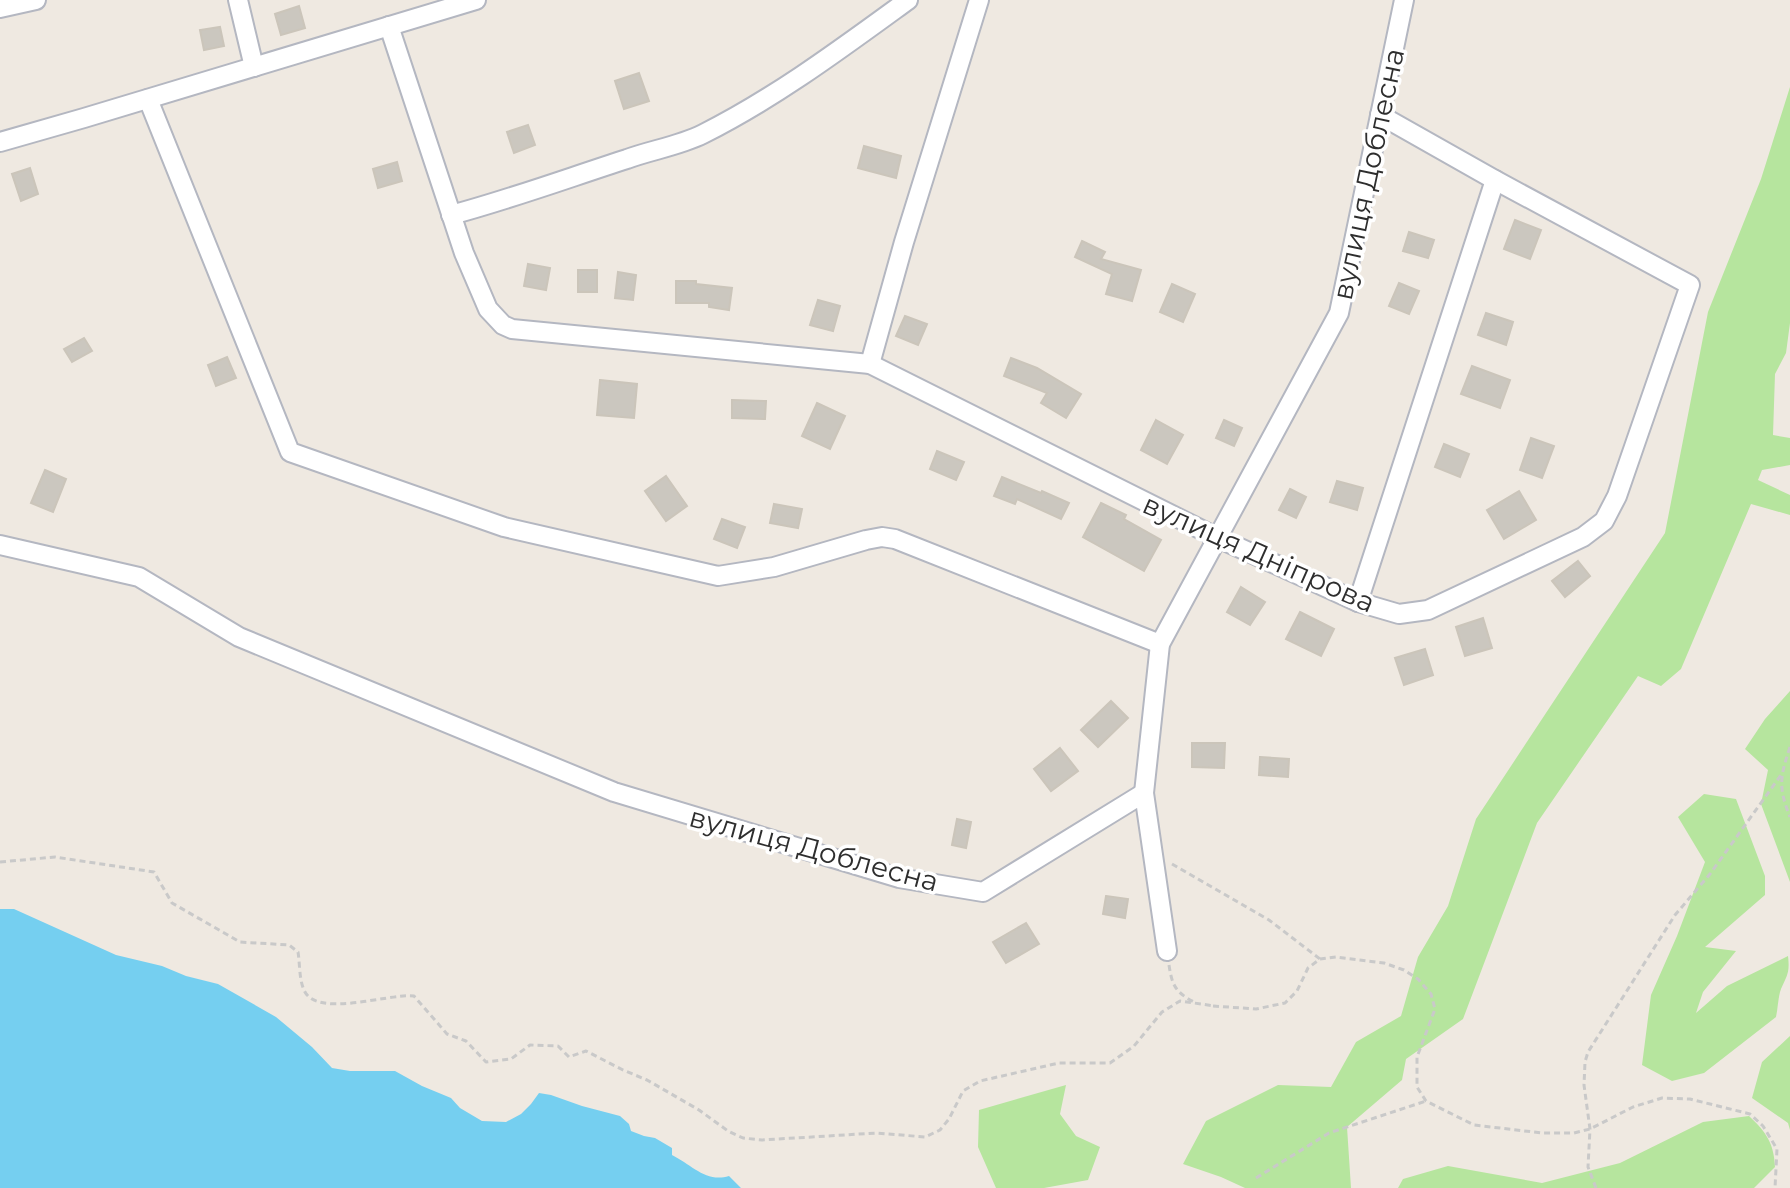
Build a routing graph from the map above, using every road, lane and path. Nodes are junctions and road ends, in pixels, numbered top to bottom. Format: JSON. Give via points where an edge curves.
{"nodes":[{"id":1,"x":36,"y":0,"type":"edge"},
{"id":2,"x":238,"y":0,"type":"edge"},
{"id":3,"x":476,"y":0,"type":"edge"},
{"id":4,"x":908,"y":0,"type":"edge"},
{"id":5,"x":979,"y":0,"type":"edge"},
{"id":6,"x":1404,"y":0,"type":"edge"},
{"id":7,"x":0,"y":8,"type":"edge"},
{"id":8,"x":389,"y":26,"type":"junction"},
{"id":9,"x":254,"y":67,"type":"junction"},
{"id":10,"x":148,"y":99,"type":"junction"},
{"id":11,"x":1380,"y":115,"type":"junction"},
{"id":12,"x":0,"y":142,"type":"edge"},
{"id":13,"x":1495,"y":180,"type":"junction"},
{"id":14,"x":451,"y":215,"type":"junction"},
{"id":15,"x":870,"y":364,"type":"junction"},
{"id":16,"x":1218,"y":538,"type":"junction"},
{"id":17,"x":0,"y":545,"type":"edge"},
{"id":18,"x":1358,"y":602,"type":"junction"},
{"id":19,"x":1160,"y":644,"type":"junction"},
{"id":20,"x":1790,"y":747,"type":"edge"},
{"id":21,"x":1781,"y":775,"type":"junction"},
{"id":22,"x":1144,"y":793,"type":"junction"},
{"id":23,"x":1790,"y":817,"type":"edge"},
{"id":24,"x":1152,"y":853,"type":"junction"},
{"id":25,"x":0,"y":862,"type":"edge"},
{"id":26,"x":1167,"y":951,"type":"joint"},
{"id":27,"x":1320,"y":959,"type":"junction"},
{"id":28,"x":1215,"y":1006,"type":"junction"},
{"id":29,"x":1426,"y":1101,"type":"junction"},
{"id":30,"x":1590,"y":1129,"type":"junction"},
{"id":31,"x":1256,"y":1178,"type":"dead end"},
{"id":32,"x":1596,"y":1188,"type":"edge"},
{"id":33,"x":1775,"y":1188,"type":"edge"}],
"edges":[{"from":1,"to":7,"type":"street"},
{"from":2,"to":9,"type":"street"},
{"from":3,"to":8,"type":"street"},
{"from":4,"to":14,"type":"street","via":[[755,105],[699,136]]},
{"from":5,"to":15,"type":"street"},
{"from":6,"to":11,"type":"street","name":"вулиця Доблесна"},
{"from":8,"to":9,"type":"street"},
{"from":8,"to":14,"type":"street"},
{"from":9,"to":10,"type":"street"},
{"from":10,"to":12,"type":"street"},
{"from":10,"to":19,"type":"street","via":[[290,452],[504,527],[718,576],[774,567],[866,540],[895,539]]},
{"from":11,"to":13,"type":"street","name":"вулиця Дніпрова"},
{"from":11,"to":16,"type":"street","name":"вулиця Доблесна","via":[[1339,313]]},
{"from":13,"to":18,"type":"street"},
{"from":13,"to":18,"type":"street","name":"вулиця Дніпрова","via":[[1690,285],[1604,521],[1583,537],[1428,610],[1399,614]]},
{"from":14,"to":15,"type":"street","name":"вулиця Дніпрова","via":[[488,309],[512,329]]},
{"from":15,"to":16,"type":"street","name":"вулиця Дніпрова"},
{"from":16,"to":18,"type":"street","name":"вулиця Дніпрова"},
{"from":16,"to":19,"type":"street","name":"вулиця Доблесна"},
{"from":17,"to":22,"type":"street","name":"вулиця Доблесна","via":[[139,577],[239,637],[614,792],[899,878],[983,892]]},
{"from":19,"to":22,"type":"street","name":"вулиця Доблесна"},
{"from":20,"to":21,"type":"path"},
{"from":21,"to":23,"type":"path"},
{"from":21,"to":30,"type":"path","via":[[1675,915],[1588,1052],[1584,1085]]},
{"from":22,"to":24,"type":"street"},
{"from":24,"to":26,"type":"street"},
{"from":24,"to":27,"type":"path","via":[[1269,920]]},
{"from":25,"to":28,"type":"path","via":[[55,857],[154,872],[172,903],[240,942],[289,945],[298,952],[304,993],[312,1000],[337,1004],[414,996],[447,1034],[466,1041],[486,1062],[511,1059],[530,1045],[558,1046],[569,1057],[586,1051],[647,1080],[743,1138],[877,1133],[925,1137],[940,1130],[963,1091],[980,1081],[1059,1063],[1110,1063],[1180,1001]]},
{"from":26,"to":28,"type":"path","via":[[1172,984],[1182,996]]},
{"from":27,"to":28,"type":"path","via":[[1285,1003],[1256,1009]]},
{"from":27,"to":29,"type":"path","via":[[1384,963],[1418,979],[1431,994],[1435,1009],[1417,1057],[1417,1087]]},
{"from":29,"to":30,"type":"path","via":[[1474,1125],[1542,1133]]},
{"from":29,"to":31,"type":"path","via":[[1329,1133]]},
{"from":30,"to":32,"type":"path","via":[[1588,1167]]},
{"from":30,"to":33,"type":"path","via":[[1662,1098],[1690,1099],[1750,1114],[1777,1149]]}]}
